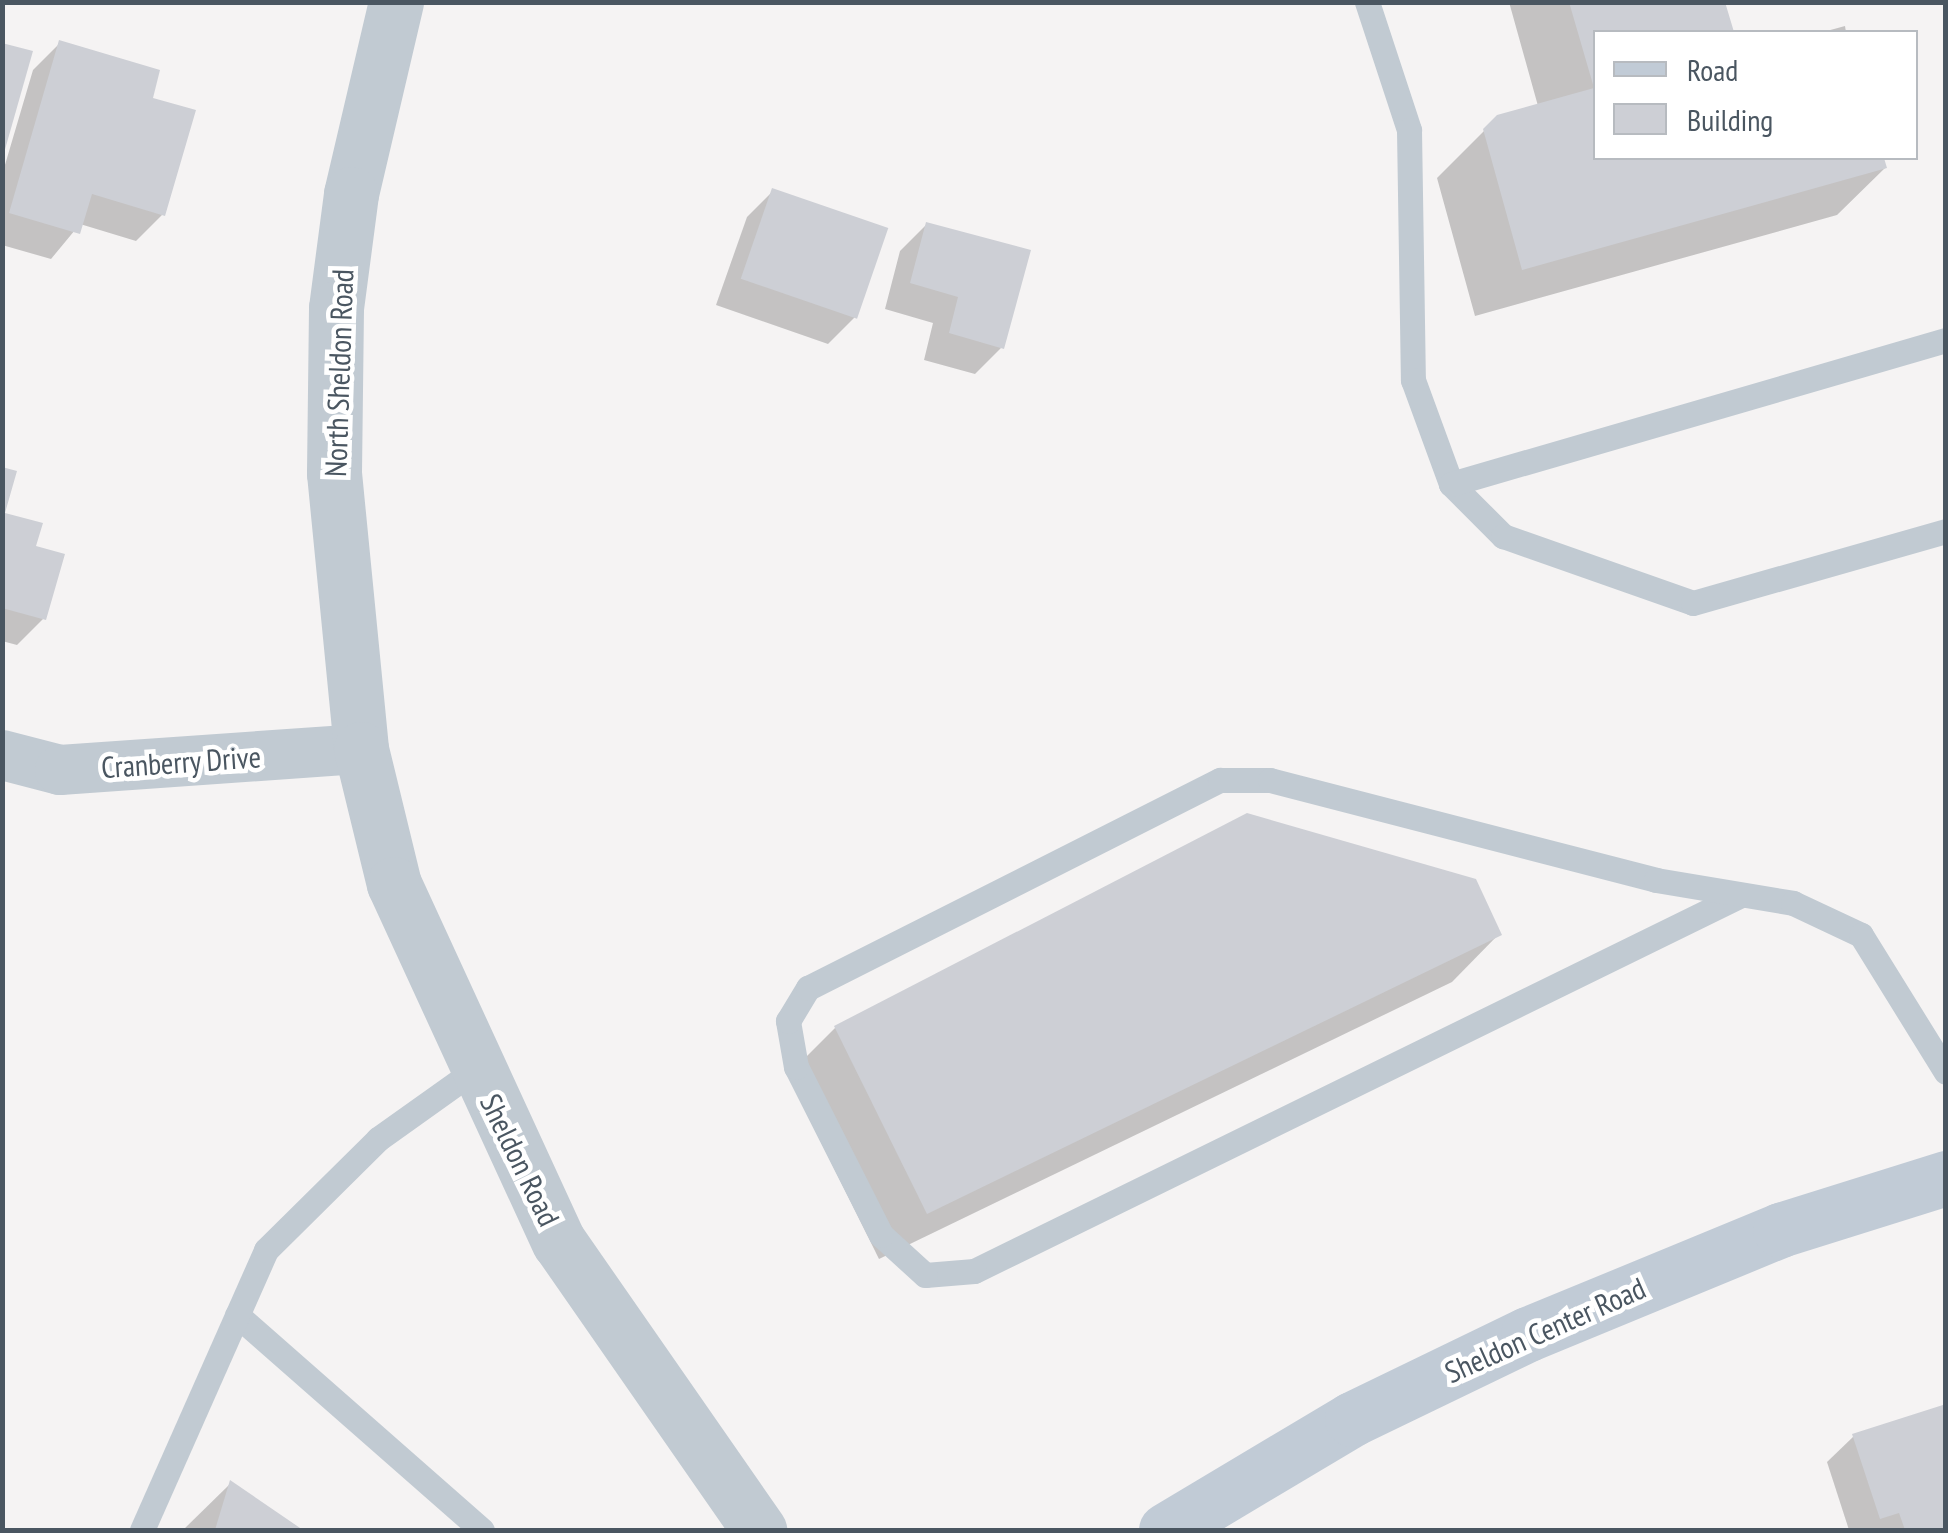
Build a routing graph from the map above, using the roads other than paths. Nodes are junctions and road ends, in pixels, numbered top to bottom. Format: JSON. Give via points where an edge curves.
{"nodes":[{"id":1,"x":396,"y":2,"type":"edge"},
{"id":2,"x":1367,"y":2,"type":"edge"},
{"id":3,"x":1946,"y":340,"type":"edge"},
{"id":4,"x":1451,"y":484,"type":"junction"},
{"id":5,"x":1946,"y":531,"type":"edge"},
{"id":6,"x":361,"y":748,"type":"junction"},
{"id":7,"x":2,"y":755,"type":"edge"},
{"id":8,"x":1741,"y":896,"type":"junction"},
{"id":9,"x":476,"y":1069,"type":"junction"},
{"id":10,"x":1946,"y":1072,"type":"edge"},
{"id":11,"x":1946,"y":1178,"type":"edge"},
{"id":12,"x":236,"y":1316,"type":"junction"},
{"id":13,"x":142,"y":1530,"type":"edge"},
{"id":14,"x":482,"y":1530,"type":"edge"},
{"id":15,"x":760,"y":1530,"type":"edge"},
{"id":16,"x":1166,"y":1530,"type":"edge"}],
"edges":[{"from":1,"to":6,"type":"street","name":"North Sheldon Road","via":[[351,194],[336,308],[334,473]]},
{"from":2,"to":4,"type":"lane","via":[[1408,130],[1413,380]]},
{"from":3,"to":4,"type":"lane"},
{"from":4,"to":5,"type":"lane","via":[[1502,536],[1693,603]]},
{"from":6,"to":7,"type":"street","name":"Cranberry Drive","via":[[60,770]]},
{"from":6,"to":9,"type":"street","name":"Sheldon Road","via":[[394,884]]},
{"from":8,"to":8,"type":"lane","via":[[1270,780],[1220,780],[808,988],[788,1021],[796,1067],[881,1235],[925,1275],[974,1271]]},
{"from":8,"to":10,"type":"lane","via":[[1793,904],[1861,935]]},
{"from":9,"to":12,"type":"lane","via":[[378,1138],[266,1250]]},
{"from":9,"to":15,"type":"street","name":"Sheldon Road","via":[[560,1242]]},
{"from":11,"to":16,"type":"main road","name":"Sheldon Center Road","via":[[1780,1230],[1528,1334],[1352,1419]]},
{"from":12,"to":13,"type":"lane"},
{"from":12,"to":14,"type":"lane"}]}
